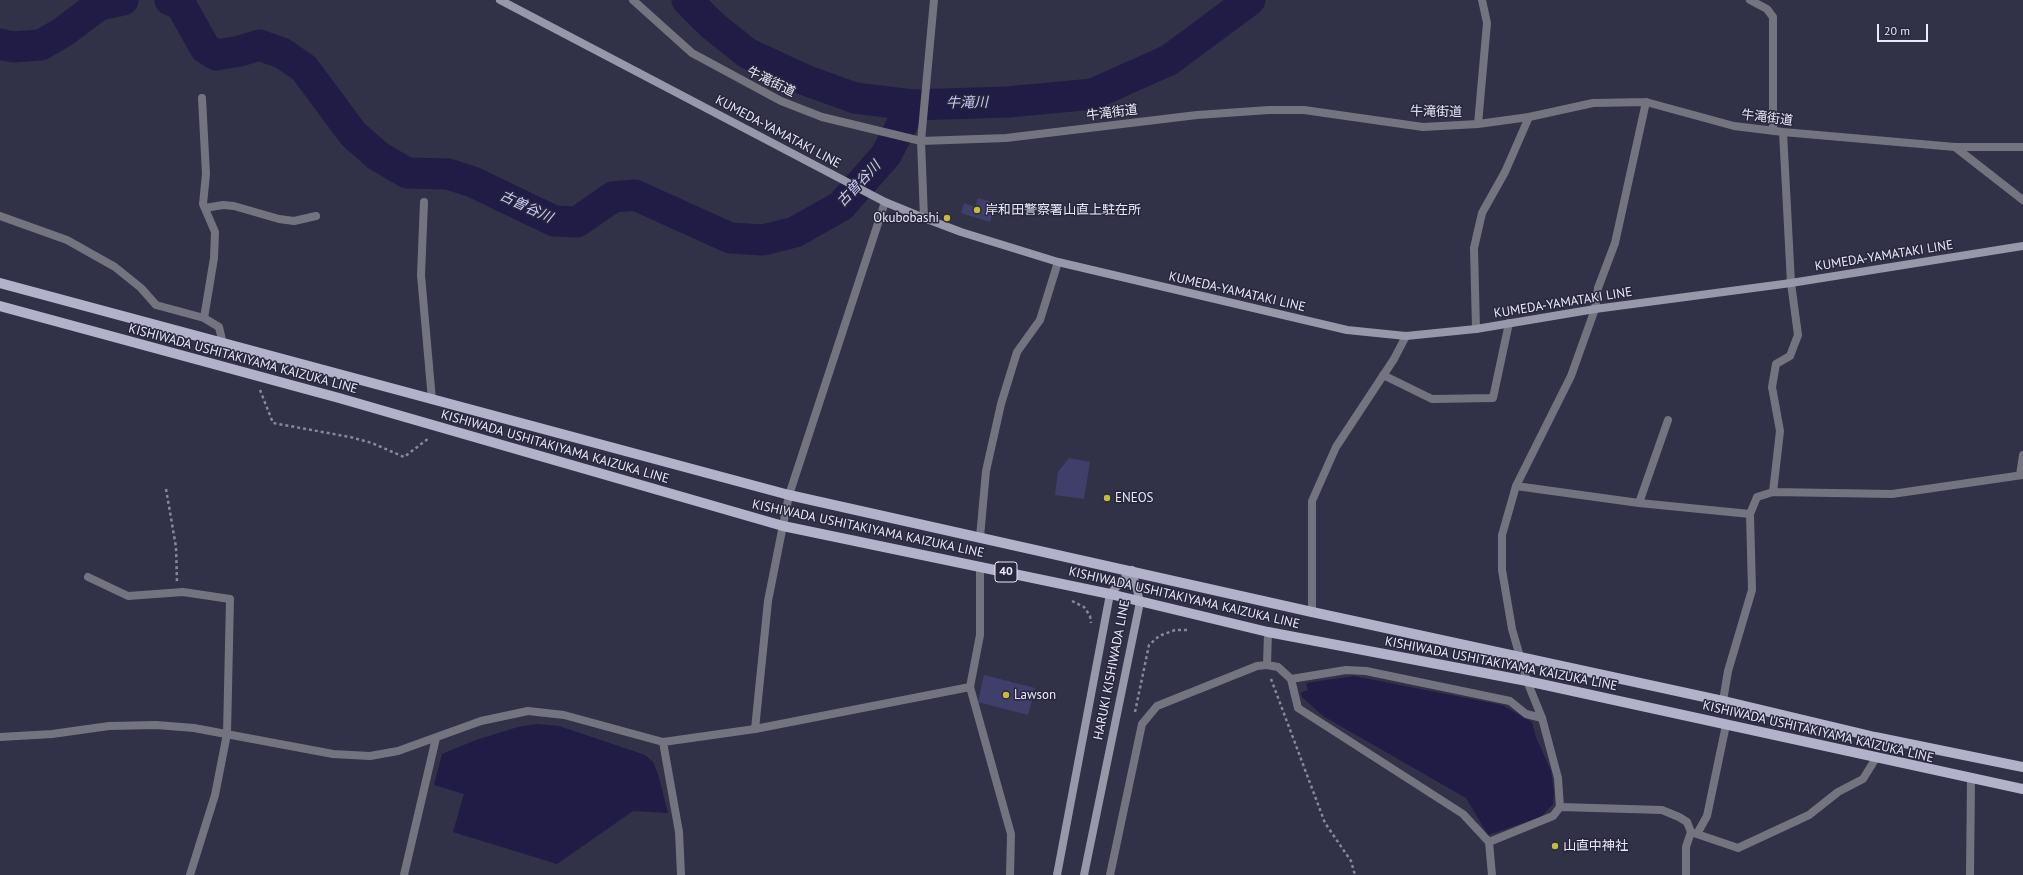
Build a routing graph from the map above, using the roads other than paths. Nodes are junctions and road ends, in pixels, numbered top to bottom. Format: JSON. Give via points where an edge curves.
{"nodes":[{"id":1,"x":500,"y":0,"type":"edge"},
{"id":2,"x":633,"y":0,"type":"edge"},
{"id":3,"x":934,"y":0,"type":"edge"},
{"id":4,"x":1482,"y":0,"type":"edge"},
{"id":5,"x":1750,"y":0,"type":"edge"},
{"id":6,"x":202,"y":98,"type":"dead end"},
{"id":7,"x":1646,"y":102,"type":"junction"},
{"id":8,"x":1529,"y":117,"type":"junction"},
{"id":9,"x":1478,"y":124,"type":"junction"},
{"id":10,"x":1773,"y":131,"type":"junction"},
{"id":11,"x":1783,"y":132,"type":"junction"},
{"id":12,"x":921,"y":141,"type":"junction"},
{"id":13,"x":1955,"y":147,"type":"junction"},
{"id":14,"x":2023,"y":147,"type":"edge"},
{"id":15,"x":2023,"y":200,"type":"edge"},
{"id":16,"x":424,"y":202,"type":"dead end"},
{"id":17,"x":886,"y":202,"type":"junction"},
{"id":18,"x":205,"y":208,"type":"junction"},
{"id":19,"x":0,"y":216,"type":"edge"},
{"id":20,"x":316,"y":216,"type":"dead end"},
{"id":21,"x":924,"y":218,"type":"junction"},
{"id":22,"x":2023,"y":246,"type":"edge"},
{"id":23,"x":1058,"y":262,"type":"junction"},
{"id":24,"x":0,"y":283,"type":"edge"},
{"id":25,"x":1791,"y":283,"type":"junction"},
{"id":26,"x":0,"y":306,"type":"edge"},
{"id":27,"x":1595,"y":309,"type":"junction"},
{"id":28,"x":204,"y":318,"type":"junction"},
{"id":29,"x":1508,"y":323,"type":"junction"},
{"id":30,"x":1476,"y":329,"type":"junction"},
{"id":31,"x":1406,"y":336,"type":"junction"},
{"id":32,"x":223,"y":344,"type":"junction"},
{"id":33,"x":1383,"y":375,"type":"junction"},
{"id":34,"x":432,"y":400,"type":"junction"},
{"id":35,"x":1668,"y":420,"type":"dead end"},
{"id":36,"x":2023,"y":454,"type":"edge"},
{"id":37,"x":2021,"y":475,"type":"edge"},
{"id":38,"x":1516,"y":486,"type":"junction"},
{"id":39,"x":1773,"y":492,"type":"junction"},
{"id":40,"x":789,"y":495,"type":"junction"},
{"id":41,"x":1639,"y":503,"type":"junction"},
{"id":42,"x":1750,"y":514,"type":"junction"},
{"id":43,"x":783,"y":526,"type":"junction"},
{"id":44,"x":980,"y":536,"type":"junction"},
{"id":45,"x":980,"y":567,"type":"junction"},
{"id":46,"x":1132,"y":570,"type":"junction"},
{"id":47,"x":88,"y":577,"type":"dead end"},
{"id":48,"x":1110,"y":594,"type":"junction"},
{"id":49,"x":1140,"y":602,"type":"junction"},
{"id":50,"x":1312,"y":612,"type":"junction"},
{"id":51,"x":1268,"y":632,"type":"junction"},
{"id":52,"x":1520,"y":657,"type":"junction"},
{"id":53,"x":1267,"y":665,"type":"junction"},
{"id":54,"x":1291,"y":679,"type":"junction"},
{"id":55,"x":1527,"y":681,"type":"junction"},
{"id":56,"x":970,"y":687,"type":"junction"},
{"id":57,"x":1723,"y":701,"type":"junction"},
{"id":58,"x":1542,"y":718,"type":"junction"},
{"id":59,"x":1726,"y":724,"type":"junction"},
{"id":60,"x":755,"y":729,"type":"junction"},
{"id":61,"x":227,"y":734,"type":"junction"},
{"id":62,"x":0,"y":737,"type":"edge"},
{"id":63,"x":436,"y":738,"type":"junction"},
{"id":64,"x":663,"y":742,"type":"junction"},
{"id":65,"x":1876,"y":758,"type":"junction"},
{"id":66,"x":2023,"y":767,"type":"edge"},
{"id":67,"x":1972,"y":779,"type":"junction"},
{"id":68,"x":2023,"y":789,"type":"edge"},
{"id":69,"x":1560,"y":807,"type":"junction"},
{"id":70,"x":1694,"y":833,"type":"junction"},
{"id":71,"x":1489,"y":842,"type":"junction"},
{"id":72,"x":190,"y":875,"type":"edge"},
{"id":73,"x":404,"y":875,"type":"edge"},
{"id":74,"x":681,"y":875,"type":"edge"},
{"id":75,"x":1010,"y":875,"type":"edge"},
{"id":76,"x":1057,"y":875,"type":"edge"},
{"id":77,"x":1084,"y":875,"type":"edge"},
{"id":78,"x":1110,"y":875,"type":"edge"},
{"id":79,"x":1492,"y":875,"type":"edge"},
{"id":80,"x":1686,"y":875,"type":"edge"},
{"id":81,"x":1970,"y":875,"type":"edge"}],
"edges":[{"from":1,"to":17,"type":"street","name":"KUMEDA-YAMATAKI LINE"},
{"from":2,"to":12,"type":"street","name":"牛滝街道","via":[[692,54],[781,101],[822,117]]},
{"from":3,"to":12,"type":"street"},
{"from":4,"to":9,"type":"street","via":[[1487,23]]},
{"from":5,"to":10,"type":"street","via":[[1767,9],[1773,17]]},
{"from":6,"to":18,"type":"street"},
{"from":7,"to":8,"type":"street","name":"牛滝街道","via":[[1592,103]]},
{"from":7,"to":10,"type":"street","name":"牛滝街道","via":[[1734,126]]},
{"from":7,"to":27,"type":"street","via":[[1615,244],[1598,288]]},
{"from":8,"to":9,"type":"street","name":"牛滝街道"},
{"from":8,"to":30,"type":"street","via":[[1505,172],[1482,213],[1474,248]]},
{"from":9,"to":12,"type":"street","name":"牛滝街道","via":[[1423,127],[1304,110],[1270,110],[1197,115],[1006,138]]},
{"from":10,"to":11,"type":"street","name":"牛滝街道"},
{"from":11,"to":13,"type":"street","name":"牛滝街道"},
{"from":11,"to":25,"type":"street"},
{"from":12,"to":21,"type":"street"},
{"from":13,"to":14,"type":"street","name":"牛滝街道"},
{"from":13,"to":15,"type":"street"},
{"from":16,"to":34,"type":"street","via":[[421,275]]},
{"from":17,"to":21,"type":"street","name":"KUMEDA-YAMATAKI LINE"},
{"from":17,"to":40,"type":"street"},
{"from":18,"to":20,"type":"street","via":[[234,206],[294,221]]},
{"from":18,"to":28,"type":"street","via":[[215,232],[214,258]]},
{"from":19,"to":28,"type":"street","via":[[67,240],[115,267],[141,288],[156,305]]},
{"from":21,"to":23,"type":"street","name":"KUMEDA-YAMATAKI LINE"},
{"from":22,"to":25,"type":"street","name":"KUMEDA-YAMATAKI LINE"},
{"from":23,"to":31,"type":"street","name":"KUMEDA-YAMATAKI LINE","via":[[1347,330]]},
{"from":23,"to":44,"type":"street","via":[[1040,320],[1017,352],[1001,404],[986,471]]},
{"from":24,"to":32,"type":"main road","name":"KISHIWADA USHITAKIYAMA KAIZUKA LINE","number":"40"},
{"from":25,"to":27,"type":"street","name":"KUMEDA-YAMATAKI LINE"},
{"from":25,"to":39,"type":"street","via":[[1798,335],[1790,356],[1776,364],[1772,387],[1780,431]]},
{"from":26,"to":43,"type":"main road","name":"KISHIWADA USHITAKIYAMA KAIZUKA LINE","number":"40","via":[[443,428]]},
{"from":27,"to":29,"type":"street","name":"KUMEDA-YAMATAKI LINE"},
{"from":27,"to":38,"type":"street","via":[[1571,376]]},
{"from":28,"to":32,"type":"street","via":[[219,327]]},
{"from":29,"to":30,"type":"street","name":"KUMEDA-YAMATAKI LINE"},
{"from":29,"to":33,"type":"street","via":[[1493,398],[1432,399]]},
{"from":30,"to":31,"type":"street","name":"KUMEDA-YAMATAKI LINE"},
{"from":31,"to":33,"type":"street"},
{"from":32,"to":34,"type":"main road","name":"KISHIWADA USHITAKIYAMA KAIZUKA LINE","number":"40"},
{"from":33,"to":50,"type":"street","via":[[1336,447],[1312,501]]},
{"from":34,"to":40,"type":"main road","name":"KISHIWADA USHITAKIYAMA KAIZUKA LINE","number":"40"},
{"from":35,"to":41,"type":"street"},
{"from":36,"to":37,"type":"street"},
{"from":37,"to":39,"type":"street","via":[[1892,494]]},
{"from":38,"to":41,"type":"street"},
{"from":38,"to":52,"type":"street","via":[[1502,535],[1502,570],[1512,629]]},
{"from":39,"to":42,"type":"street","via":[[1757,497]]},
{"from":40,"to":43,"type":"street"},
{"from":40,"to":44,"type":"main road","name":"KISHIWADA USHITAKIYAMA KAIZUKA LINE","number":"40"},
{"from":41,"to":42,"type":"street"},
{"from":42,"to":57,"type":"street","via":[[1752,590],[1728,671]]},
{"from":43,"to":45,"type":"main road","name":"KISHIWADA USHITAKIYAMA KAIZUKA LINE","number":"40"},
{"from":43,"to":60,"type":"street","via":[[768,601]]},
{"from":44,"to":46,"type":"main road","name":"KISHIWADA USHITAKIYAMA KAIZUKA LINE","number":"40"},
{"from":45,"to":48,"type":"main road","name":"KISHIWADA USHITAKIYAMA KAIZUKA LINE","number":"40"},
{"from":45,"to":56,"type":"street","via":[[980,635]]},
{"from":46,"to":48,"type":"street","name":"HARUKI KISHIWADA LINE"},
{"from":46,"to":49,"type":"street","name":"HARUKI KISHIWADA LINE"},
{"from":46,"to":50,"type":"main road","name":"KISHIWADA USHITAKIYAMA KAIZUKA LINE","number":"40"},
{"from":47,"to":61,"type":"street","via":[[128,596],[183,592],[230,599]]},
{"from":48,"to":49,"type":"main road","name":"KISHIWADA USHITAKIYAMA KAIZUKA LINE","number":"40"},
{"from":48,"to":76,"type":"street","name":"HARUKI KISHIWADA LINE"},
{"from":49,"to":51,"type":"main road","name":"KISHIWADA USHITAKIYAMA KAIZUKA LINE","number":"40"},
{"from":49,"to":77,"type":"street","name":"HARUKI KISHIWADA LINE"},
{"from":50,"to":52,"type":"main road","name":"KISHIWADA USHITAKIYAMA KAIZUKA LINE","number":"40"},
{"from":51,"to":53,"type":"street"},
{"from":51,"to":55,"type":"main road","name":"KISHIWADA USHITAKIYAMA KAIZUKA LINE","number":"40"},
{"from":52,"to":55,"type":"street"},
{"from":52,"to":57,"type":"main road","name":"KISHIWADA USHITAKIYAMA KAIZUKA LINE","number":"40"},
{"from":53,"to":54,"type":"street","via":[[1278,667]]},
{"from":53,"to":78,"type":"street","via":[[1257,666],[1157,706],[1142,724]]},
{"from":54,"to":58,"type":"street","via":[[1346,670],[1366,671],[1510,701],[1526,714]]},
{"from":54,"to":71,"type":"street","via":[[1298,708],[1463,814]]},
{"from":55,"to":58,"type":"street"},
{"from":55,"to":59,"type":"main road","name":"KISHIWADA USHITAKIYAMA KAIZUKA LINE","number":"40"},
{"from":56,"to":60,"type":"street"},
{"from":56,"to":75,"type":"street","via":[[1011,834]]},
{"from":57,"to":66,"type":"main road","name":"KISHIWADA USHITAKIYAMA KAIZUKA LINE","number":"40","via":[[1876,737]]},
{"from":58,"to":69,"type":"street","via":[[1558,778]]},
{"from":59,"to":65,"type":"main road","name":"KISHIWADA USHITAKIYAMA KAIZUKA LINE","number":"40"},
{"from":59,"to":70,"type":"street","via":[[1708,816]]},
{"from":60,"to":64,"type":"street"},
{"from":61,"to":62,"type":"street","via":[[156,724]]},
{"from":61,"to":63,"type":"street","via":[[333,754],[370,756],[398,751]]},
{"from":61,"to":72,"type":"street","via":[[215,795]]},
{"from":63,"to":64,"type":"street","via":[[481,721],[528,712],[564,715]]},
{"from":63,"to":73,"type":"street"},
{"from":64,"to":74,"type":"street","via":[[679,832]]},
{"from":65,"to":67,"type":"main road","name":"KISHIWADA USHITAKIYAMA KAIZUKA LINE","number":"40"},
{"from":65,"to":70,"type":"street","via":[[1863,779],[1838,792],[1809,815],[1738,848]]},
{"from":67,"to":68,"type":"main road","name":"KISHIWADA USHITAKIYAMA KAIZUKA LINE","number":"40"},
{"from":67,"to":81,"type":"street"},
{"from":69,"to":70,"type":"street","via":[[1662,810],[1687,822]]},
{"from":69,"to":71,"type":"street","via":[[1553,816]]},
{"from":70,"to":80,"type":"street","via":[[1686,846]]},
{"from":71,"to":79,"type":"street"}]}
